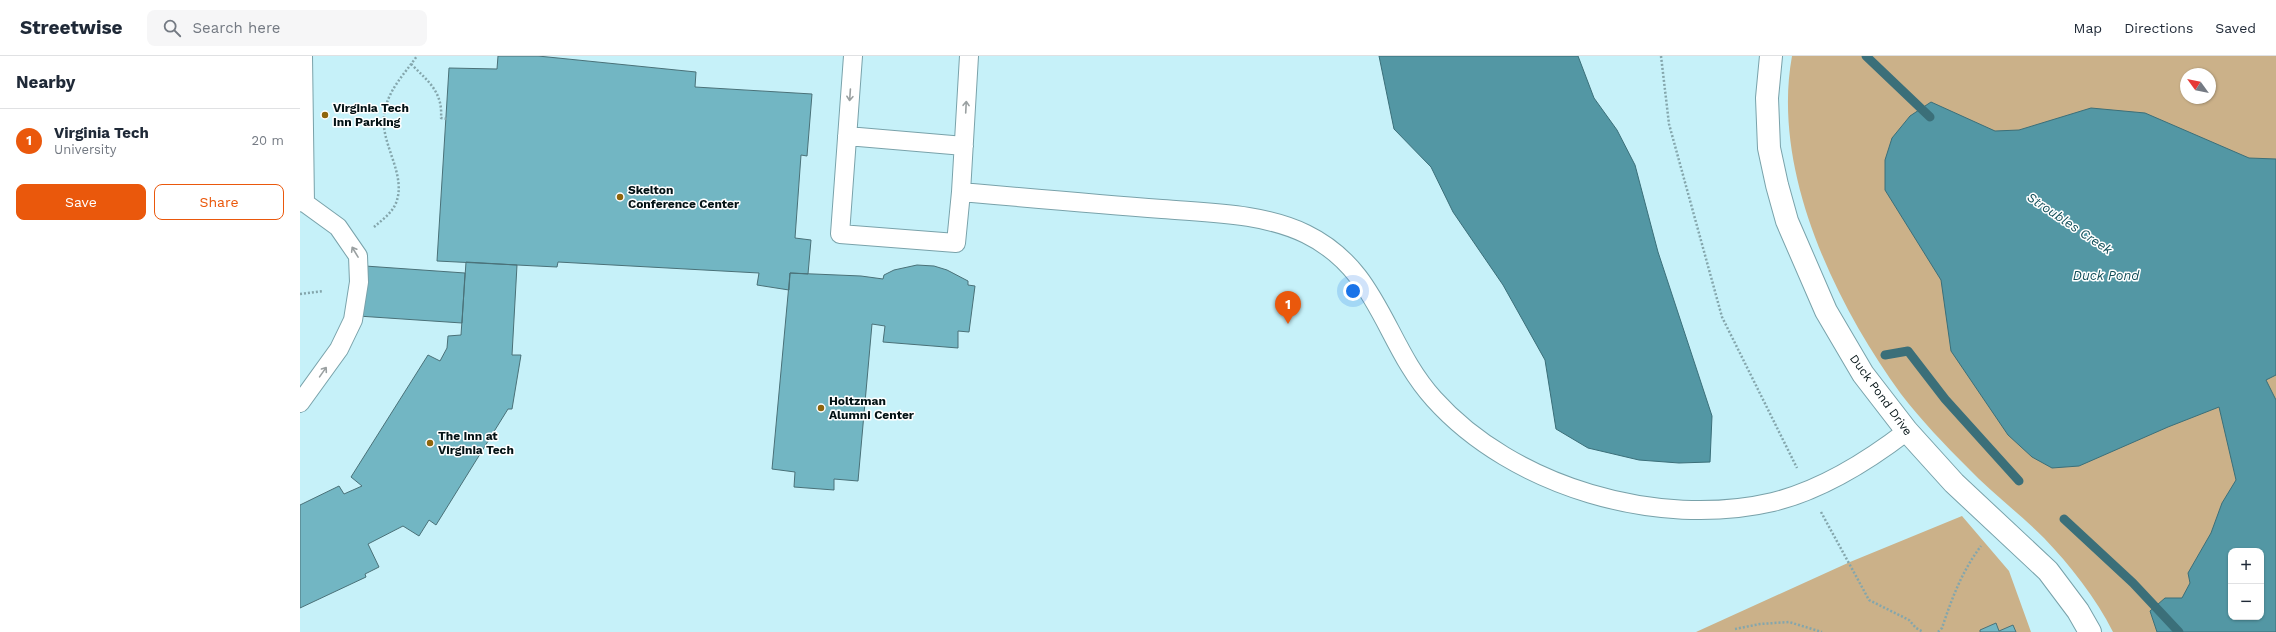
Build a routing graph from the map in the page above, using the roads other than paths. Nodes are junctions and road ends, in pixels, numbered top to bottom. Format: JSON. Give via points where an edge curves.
{"nodes":[{"id":1,"x":302,"y":56,"type":"edge"},
{"id":2,"x":853,"y":56,"type":"edge"},
{"id":3,"x":969,"y":56,"type":"edge"},
{"id":4,"x":1771,"y":56,"type":"edge"},
{"id":5,"x":847,"y":136,"type":"junction"},
{"id":6,"x":964,"y":146,"type":"junction"},
{"id":7,"x":961,"y":192,"type":"junction"},
{"id":8,"x":302,"y":203,"type":"edge"},
{"id":9,"x":300,"y":403,"type":"edge"},
{"id":10,"x":1907,"y":431,"type":"junction"},
{"id":11,"x":2090,"y":632,"type":"edge"}],
"edges":[{"from":1,"to":8,"type":"lane"},
{"from":2,"to":5,"type":"lane","one_way":true},
{"from":6,"to":3,"type":"lane","one_way":true},
{"from":4,"to":10,"type":"street","name":"Duck Pond Drive","via":[[1767,98],[1770,148],[1787,221],[1826,311],[1844,343],[1863,374]]},
{"from":5,"to":6,"type":"lane"},
{"from":5,"to":7,"type":"lane","via":[[840,234],[956,243]]},
{"from":6,"to":7,"type":"lane"},
{"from":7,"to":10,"type":"lane","via":[[1224,214],[1276,222],[1306,234],[1330,248],[1354,270],[1372,293],[1419,379],[1453,419],[1533,472],[1596,496],[1629,504],[1696,509],[1734,508],[1773,502],[1809,490],[1880,452]]},
{"from":9,"to":8,"type":"lane","one_way":true,"via":[[340,349],[353,320],[359,282],[358,256],[338,227]]},
{"from":10,"to":11,"type":"street","name":"Duck Pond Drive","via":[[1954,483],[2048,571],[2078,611]]}]}
